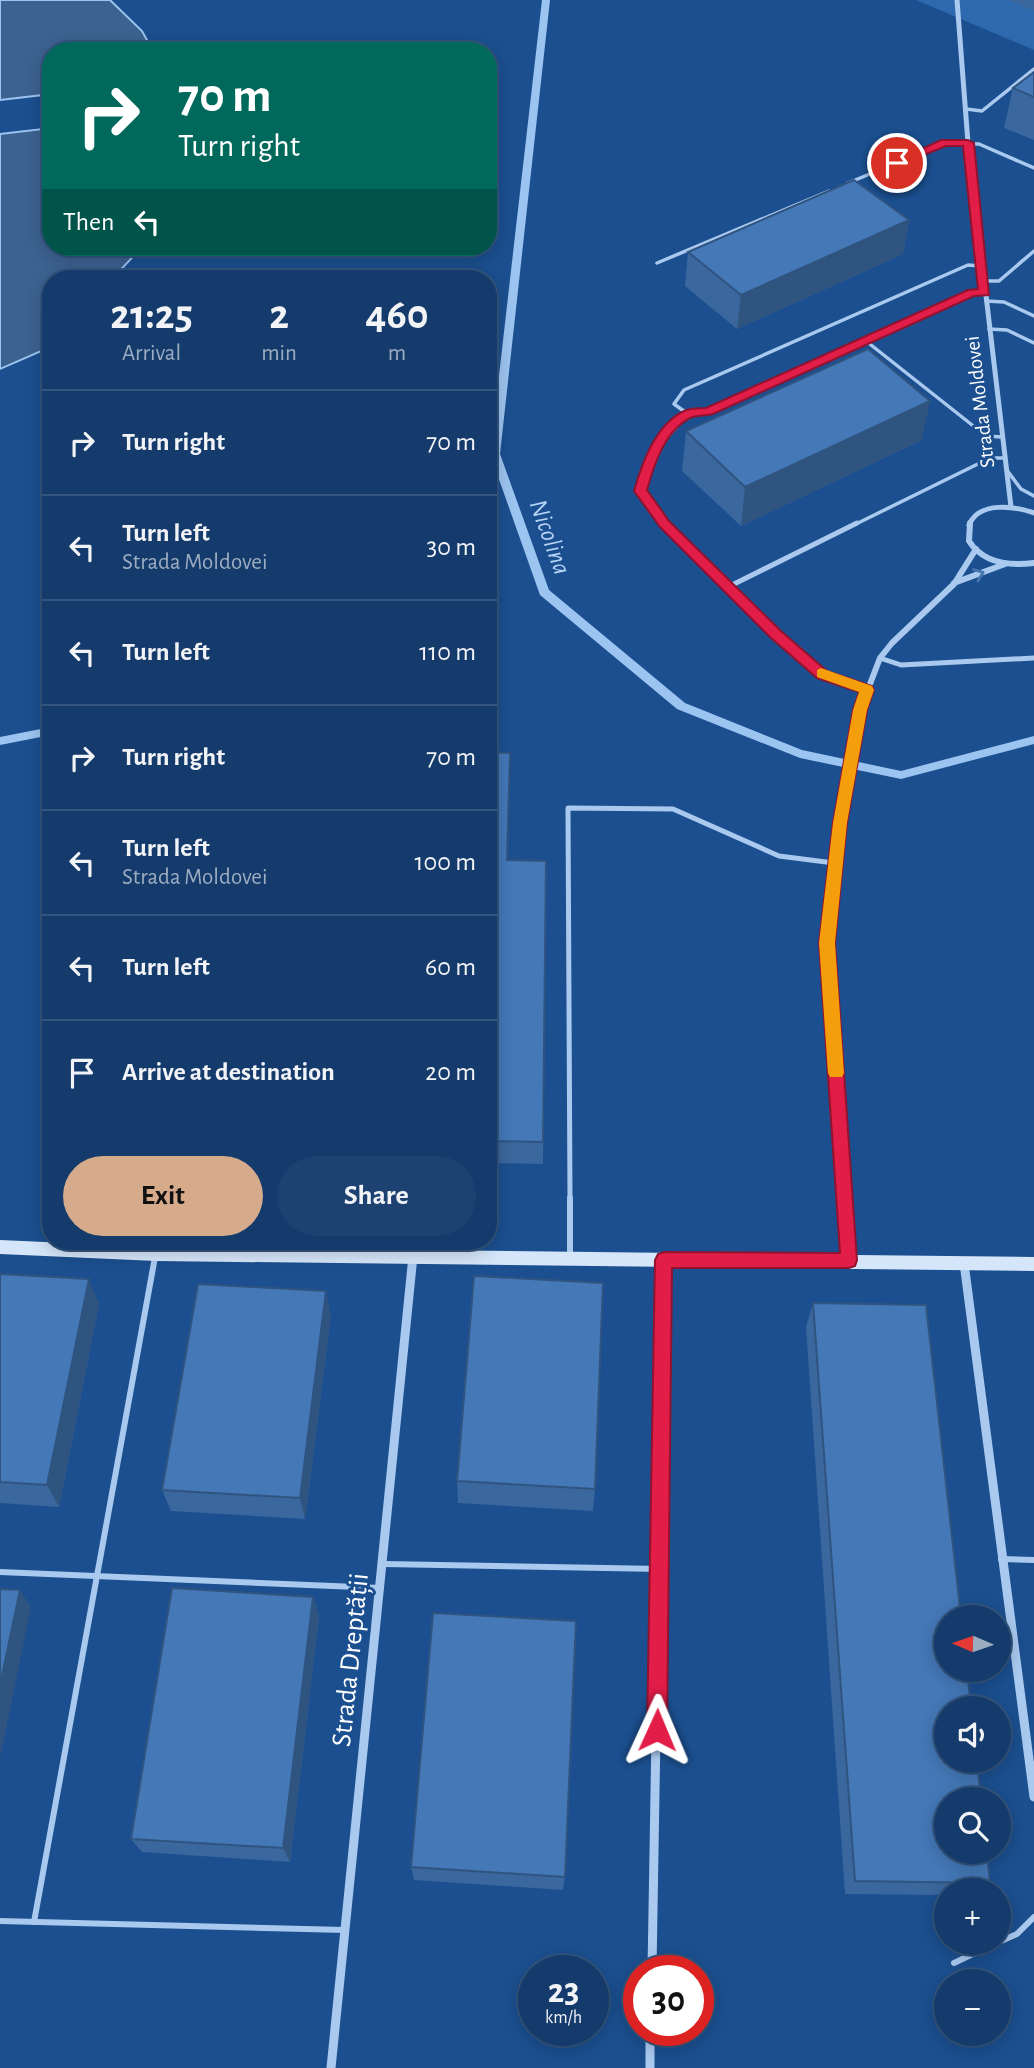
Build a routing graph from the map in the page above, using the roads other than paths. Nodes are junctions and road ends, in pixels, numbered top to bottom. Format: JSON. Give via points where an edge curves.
{"nodes":[{"id":1,"x":957,"y":0,"type":"edge"},
{"id":2,"x":1034,"y":69,"type":"edge"},
{"id":3,"x":966,"y":109,"type":"junction"},
{"id":4,"x":968,"y":143,"type":"junction"},
{"id":5,"x":1034,"y":169,"type":"edge"},
{"id":6,"x":845,"y":184,"type":"edge"},
{"id":7,"x":832,"y":190,"type":"edge"},
{"id":8,"x":1034,"y":251,"type":"edge"},
{"id":9,"x":657,"y":263,"type":"dead end"},
{"id":10,"x":982,"y":266,"type":"junction"},
{"id":11,"x":984,"y":281,"type":"junction"},
{"id":12,"x":984,"y":293,"type":"junction"},
{"id":13,"x":986,"y":301,"type":"junction"},
{"id":14,"x":1034,"y":316,"type":"edge"},
{"id":15,"x":989,"y":329,"type":"junction"},
{"id":16,"x":866,"y":341,"type":"junction"},
{"id":17,"x":1034,"y":343,"type":"edge"},
{"id":18,"x":688,"y":414,"type":"junction"},
{"id":19,"x":1002,"y":438,"type":"junction"},
{"id":20,"x":1004,"y":458,"type":"junction"},
{"id":21,"x":1006,"y":469,"type":"junction"},
{"id":22,"x":1034,"y":496,"type":"edge"},
{"id":23,"x":1011,"y":507,"type":"junction"},
{"id":24,"x":1034,"y":513,"type":"edge"},
{"id":25,"x":976,"y":549,"type":"junction"},
{"id":26,"x":1034,"y":563,"type":"edge"},
{"id":27,"x":1005,"y":564,"type":"junction"},
{"id":28,"x":954,"y":584,"type":"junction"},
{"id":29,"x":728,"y":587,"type":"junction"},
{"id":30,"x":880,"y":658,"type":"junction"},
{"id":31,"x":1034,"y":658,"type":"edge"},
{"id":32,"x":867,"y":690,"type":"junction"},
{"id":33,"x":834,"y":863,"type":"junction"},
{"id":34,"x":0,"y":1247,"type":"edge"},
{"id":35,"x":42,"y":1249,"type":"edge"},
{"id":36,"x":67,"y":1250,"type":"edge"},
{"id":37,"x":156,"y":1254,"type":"junction"},
{"id":38,"x":413,"y":1256,"type":"junction"},
{"id":39,"x":570,"y":1259,"type":"junction"},
{"id":40,"x":664,"y":1260,"type":"junction"},
{"id":41,"x":849,"y":1260,"type":"junction"},
{"id":42,"x":964,"y":1264,"type":"junction"},
{"id":43,"x":1034,"y":1264,"type":"edge"},
{"id":44,"x":1000,"y":1559,"type":"junction"},
{"id":45,"x":1034,"y":1560,"type":"edge"},
{"id":46,"x":384,"y":1564,"type":"junction"},
{"id":47,"x":661,"y":1569,"type":"junction"},
{"id":48,"x":0,"y":1572,"type":"edge"},
{"id":49,"x":98,"y":1577,"type":"junction"},
{"id":50,"x":381,"y":1588,"type":"junction"},
{"id":51,"x":1034,"y":1797,"type":"edge"},
{"id":52,"x":1034,"y":1917,"type":"edge"},
{"id":53,"x":0,"y":1921,"type":"edge"},
{"id":54,"x":34,"y":1922,"type":"junction"},
{"id":55,"x":345,"y":1930,"type":"junction"},
{"id":56,"x":1011,"y":1937,"type":"edge"},
{"id":57,"x":652,"y":1955,"type":"edge"},
{"id":58,"x":971,"y":1955,"type":"edge"},
{"id":59,"x":954,"y":1963,"type":"dead end"},
{"id":60,"x":650,"y":2046,"type":"edge"},
{"id":61,"x":331,"y":2068,"type":"edge"},
{"id":62,"x":650,"y":2068,"type":"edge"}],
"edges":[{"from":1,"to":3,"type":"street","name":"Strada Moldovei"},
{"from":2,"to":3,"type":"lane","via":[[982,111]]},
{"from":3,"to":4,"type":"street","name":"Strada Moldovei"},
{"from":4,"to":5,"type":"lane"},
{"from":4,"to":6,"type":"lane","via":[[944,142]]},
{"from":4,"to":10,"type":"street","name":"Strada Moldovei"},
{"from":7,"to":9,"type":"lane"},
{"from":8,"to":11,"type":"lane","via":[[999,281]]},
{"from":10,"to":11,"type":"street","name":"Strada Moldovei"},
{"from":10,"to":18,"type":"lane","via":[[968,265],[684,390],[674,404]]},
{"from":11,"to":12,"type":"street","name":"Strada Moldovei"},
{"from":12,"to":13,"type":"street","name":"Strada Moldovei"},
{"from":12,"to":16,"type":"lane","via":[[972,293]]},
{"from":13,"to":14,"type":"lane","via":[[1004,302]]},
{"from":13,"to":15,"type":"street","name":"Strada Moldovei"},
{"from":15,"to":17,"type":"lane","via":[[1007,330]]},
{"from":15,"to":19,"type":"street","name":"Strada Moldovei"},
{"from":16,"to":18,"type":"lane","via":[[708,412]]},
{"from":16,"to":19,"type":"lane","via":[[986,436]]},
{"from":18,"to":29,"type":"lane","via":[[667,432],[649,461],[640,491],[665,524]]},
{"from":19,"to":20,"type":"street","name":"Strada Moldovei"},
{"from":20,"to":21,"type":"street","name":"Strada Moldovei"},
{"from":20,"to":29,"type":"lane","via":[[990,458]]},
{"from":21,"to":22,"type":"lane","via":[[1021,489]]},
{"from":21,"to":23,"type":"street","name":"Strada Moldovei"},
{"from":23,"to":24,"type":"street"},
{"from":23,"to":25,"type":"street","via":[[986,510],[970,522],[968,531]]},
{"from":25,"to":27,"type":"street"},
{"from":25,"to":28,"type":"street"},
{"from":26,"to":27,"type":"street"},
{"from":28,"to":27,"type":"street","one_way":true},
{"from":28,"to":30,"type":"street"},
{"from":29,"to":32,"type":"lane","via":[[822,674]]},
{"from":30,"to":31,"type":"lane","via":[[901,665]]},
{"from":30,"to":32,"type":"street"},
{"from":32,"to":33,"type":"street"},
{"from":33,"to":39,"type":"lane","via":[[779,856],[673,809],[568,808]]},
{"from":33,"to":41,"type":"street","via":[[827,943]]},
{"from":34,"to":35,"type":"main road"},
{"from":36,"to":37,"type":"main road"},
{"from":37,"to":38,"type":"main road"},
{"from":37,"to":49,"type":"lane"},
{"from":38,"to":39,"type":"main road"},
{"from":38,"to":46,"type":"street","name":"Strada Dreptății"},
{"from":39,"to":40,"type":"main road"},
{"from":40,"to":41,"type":"main road"},
{"from":40,"to":47,"type":"street"},
{"from":41,"to":42,"type":"main road"},
{"from":42,"to":43,"type":"main road"},
{"from":42,"to":44,"type":"street"},
{"from":44,"to":45,"type":"lane"},
{"from":44,"to":51,"type":"street"},
{"from":46,"to":47,"type":"lane"},
{"from":46,"to":50,"type":"street","name":"Strada Dreptății"},
{"from":47,"to":57,"type":"street"},
{"from":48,"to":49,"type":"lane"},
{"from":49,"to":50,"type":"lane"},
{"from":49,"to":54,"type":"lane"},
{"from":50,"to":55,"type":"street","name":"Strada Dreptății"},
{"from":52,"to":56,"type":"lane"},
{"from":53,"to":54,"type":"lane"},
{"from":54,"to":55,"type":"lane"},
{"from":55,"to":61,"type":"street","name":"Strada Dreptății"},
{"from":58,"to":59,"type":"lane"},
{"from":60,"to":62,"type":"street"}]}
